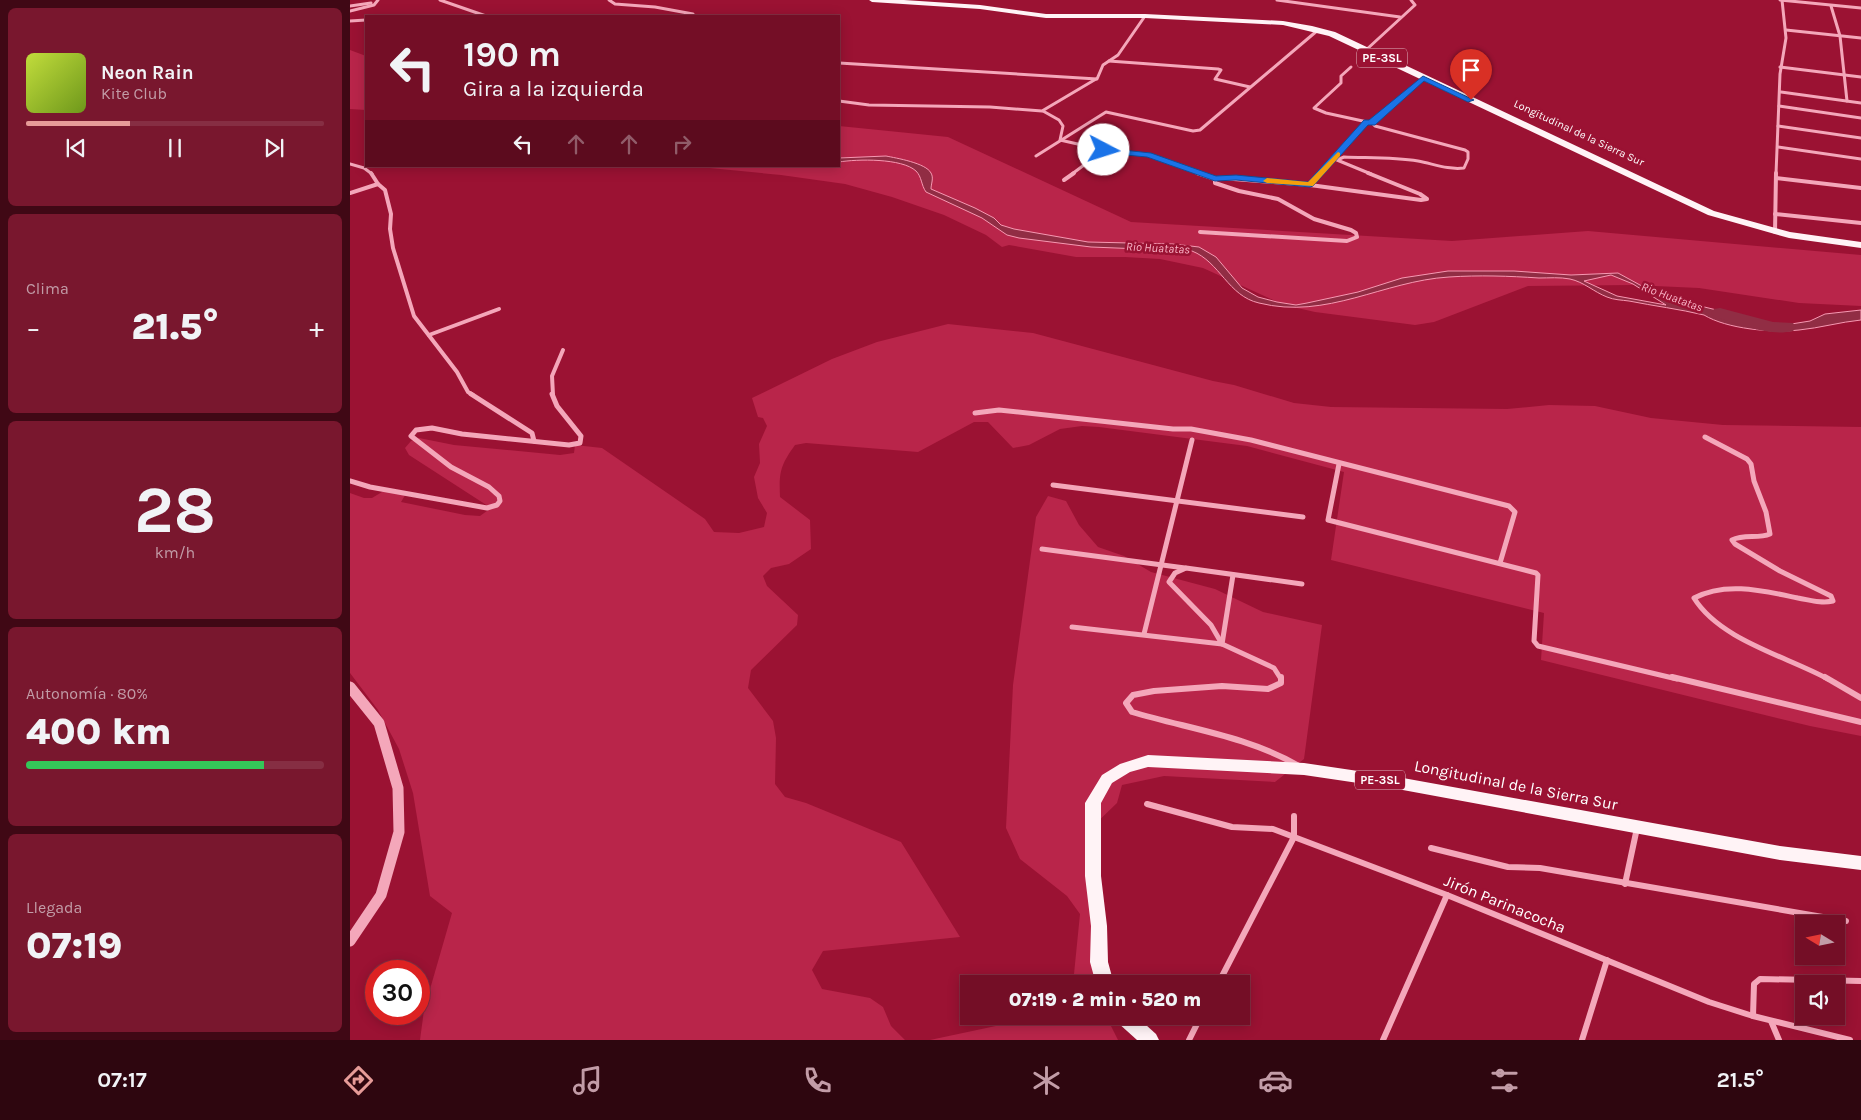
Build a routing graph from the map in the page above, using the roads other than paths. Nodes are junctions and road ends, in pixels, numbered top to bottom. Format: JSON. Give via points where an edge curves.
{"nodes":[{"id":1,"x":440,"y":0,"type":"edge"},
{"id":2,"x":609,"y":0,"type":"edge"},
{"id":3,"x":872,"y":0,"type":"edge"},
{"id":4,"x":1277,"y":0,"type":"edge"},
{"id":5,"x":1411,"y":0,"type":"edge"},
{"id":6,"x":1781,"y":0,"type":"edge"},
{"id":7,"x":377,"y":1,"type":"edge"},
{"id":8,"x":350,"y":6,"type":"edge"},
{"id":9,"x":1831,"y":6,"type":"junction"},
{"id":10,"x":1861,"y":8,"type":"edge"},
{"id":11,"x":350,"y":11,"type":"edge"},
{"id":12,"x":486,"y":15,"type":"edge"},
{"id":13,"x":693,"y":15,"type":"edge"},
{"id":14,"x":1145,"y":16,"type":"junction"},
{"id":15,"x":1400,"y":17,"type":"junction"},
{"id":16,"x":365,"y":20,"type":"edge"},
{"id":17,"x":350,"y":21,"type":"edge"},
{"id":18,"x":1318,"y":30,"type":"junction"},
{"id":19,"x":1786,"y":30,"type":"junction"},
{"id":20,"x":1840,"y":36,"type":"junction"},
{"id":21,"x":1861,"y":38,"type":"edge"},
{"id":22,"x":1366,"y":50,"type":"junction"},
{"id":23,"x":1109,"y":61,"type":"junction"},
{"id":24,"x":840,"y":62,"type":"edge"},
{"id":25,"x":1351,"y":67,"type":"dead end"},
{"id":26,"x":1780,"y":67,"type":"junction"},
{"id":27,"x":1843,"y":75,"type":"junction"},
{"id":28,"x":1861,"y":77,"type":"edge"},
{"id":29,"x":1423,"y":78,"type":"junction"},
{"id":30,"x":1096,"y":79,"type":"junction"},
{"id":31,"x":1250,"y":87,"type":"junction"},
{"id":32,"x":1781,"y":92,"type":"junction"},
{"id":33,"x":840,"y":100,"type":"edge"},
{"id":34,"x":1847,"y":101,"type":"junction"},
{"id":35,"x":1861,"y":103,"type":"edge"},
{"id":36,"x":1779,"y":106,"type":"junction"},
{"id":37,"x":1042,"y":111,"type":"junction"},
{"id":38,"x":1861,"y":118,"type":"edge"},
{"id":39,"x":1366,"y":122,"type":"junction"},
{"id":40,"x":1372,"y":123,"type":"junction"},
{"id":41,"x":1778,"y":126,"type":"junction"},
{"id":42,"x":1861,"y":138,"type":"edge"},
{"id":43,"x":1060,"y":140,"type":"junction"},
{"id":44,"x":1778,"y":147,"type":"junction"},
{"id":45,"x":1104,"y":150,"type":"junction"},
{"id":46,"x":1036,"y":156,"type":"dead end"},
{"id":47,"x":1861,"y":158,"type":"edge"},
{"id":48,"x":350,"y":164,"type":"edge"},
{"id":49,"x":1776,"y":178,"type":"junction"},
{"id":50,"x":1215,"y":179,"type":"junction"},
{"id":51,"x":1064,"y":180,"type":"dead end"},
{"id":52,"x":378,"y":184,"type":"junction"},
{"id":53,"x":1310,"y":185,"type":"junction"},
{"id":54,"x":1861,"y":188,"type":"edge"},
{"id":55,"x":350,"y":193,"type":"edge"},
{"id":56,"x":1775,"y":214,"type":"junction"},
{"id":57,"x":1861,"y":223,"type":"edge"},
{"id":58,"x":1200,"y":232,"type":"dead end"},
{"id":59,"x":1775,"y":232,"type":"junction"},
{"id":60,"x":1861,"y":245,"type":"edge"},
{"id":61,"x":499,"y":309,"type":"dead end"},
{"id":62,"x":429,"y":335,"type":"junction"},
{"id":63,"x":563,"y":350,"type":"dead end"},
{"id":64,"x":976,"y":413,"type":"dead end"},
{"id":65,"x":1705,"y":437,"type":"dead end"},
{"id":66,"x":1192,"y":440,"type":"dead end"},
{"id":67,"x":534,"y":441,"type":"junction"},
{"id":68,"x":1339,"y":464,"type":"junction"},
{"id":69,"x":350,"y":481,"type":"edge"},
{"id":70,"x":1053,"y":485,"type":"dead end"},
{"id":71,"x":1177,"y":502,"type":"junction"},
{"id":72,"x":1303,"y":517,"type":"dead end"},
{"id":73,"x":1042,"y":549,"type":"dead end"},
{"id":74,"x":1500,"y":563,"type":"junction"},
{"id":75,"x":1161,"y":565,"type":"junction"},
{"id":76,"x":1186,"y":568,"type":"junction"},
{"id":77,"x":1233,"y":574,"type":"junction"},
{"id":78,"x":1302,"y":584,"type":"dead end"},
{"id":79,"x":1072,"y":626,"type":"dead end"},
{"id":80,"x":1144,"y":634,"type":"junction"},
{"id":81,"x":1222,"y":644,"type":"junction"},
{"id":82,"x":350,"y":687,"type":"edge"},
{"id":83,"x":1861,"y":698,"type":"edge"},
{"id":84,"x":1861,"y":722,"type":"edge"},
{"id":85,"x":1304,"y":769,"type":"junction"},
{"id":86,"x":1147,"y":804,"type":"dead end"},
{"id":87,"x":1294,"y":816,"type":"dead end"},
{"id":88,"x":1637,"y":828,"type":"junction"},
{"id":89,"x":1294,"y":838,"type":"junction"},
{"id":90,"x":1431,"y":848,"type":"dead end"},
{"id":91,"x":1861,"y":862,"type":"edge"},
{"id":92,"x":1626,"y":884,"type":"junction"},
{"id":93,"x":1447,"y":896,"type":"junction"},
{"id":94,"x":1846,"y":921,"type":"dead end"},
{"id":95,"x":350,"y":941,"type":"edge"},
{"id":96,"x":1607,"y":960,"type":"junction"},
{"id":97,"x":1103,"y":975,"type":"edge"},
{"id":98,"x":1223,"y":975,"type":"edge"},
{"id":99,"x":1861,"y":981,"type":"edge"},
{"id":100,"x":1753,"y":1016,"type":"junction"},
{"id":101,"x":1771,"y":1021,"type":"junction"},
{"id":102,"x":1133,"y":1025,"type":"edge"},
{"id":103,"x":1196,"y":1025,"type":"edge"},
{"id":104,"x":1150,"y":1040,"type":"edge"},
{"id":105,"x":1189,"y":1040,"type":"edge"},
{"id":106,"x":1382,"y":1040,"type":"edge"},
{"id":107,"x":1582,"y":1040,"type":"edge"},
{"id":108,"x":1779,"y":1040,"type":"edge"},
{"id":109,"x":1850,"y":1040,"type":"edge"}],
"edges":[{"from":1,"to":12,"type":"street"},
{"from":2,"to":13,"type":"street","via":[[615,4],[655,7]]},
{"from":3,"to":14,"type":"main road","name":"Longitudinal de la Sierra Sur","number":"PE-3SL","via":[[980,7],[1046,16]]},
{"from":4,"to":15,"type":"street"},
{"from":5,"to":15,"type":"street","via":[[1415,4]]},
{"from":6,"to":9,"type":"street"},
{"from":6,"to":19,"type":"street"},
{"from":7,"to":8,"type":"street"},
{"from":7,"to":11,"type":"street","via":[[374,5]]},
{"from":9,"to":10,"type":"street"},
{"from":9,"to":20,"type":"street"},
{"from":14,"to":18,"type":"main road","name":"Longitudinal de la Sierra Sur","number":"PE-3SL","via":[[1283,23]]},
{"from":14,"to":23,"type":"street","via":[[1118,55]]},
{"from":15,"to":22,"type":"street"},
{"from":16,"to":17,"type":"street"},
{"from":18,"to":22,"type":"main road","name":"Longitudinal de la Sierra Sur","number":"PE-3SL"},
{"from":18,"to":31,"type":"street"},
{"from":19,"to":20,"type":"street"},
{"from":19,"to":26,"type":"street"},
{"from":20,"to":21,"type":"street"},
{"from":20,"to":27,"type":"street"},
{"from":22,"to":29,"type":"main road","name":"Longitudinal de la Sierra Sur","number":"PE-3SL"},
{"from":23,"to":30,"type":"street","via":[[1103,65]]},
{"from":23,"to":31,"type":"street","via":[[1218,69],[1221,70],[1215,79]]},
{"from":24,"to":30,"type":"street"},
{"from":25,"to":39,"type":"street","via":[[1340,76],[1341,83],[1314,108]]},
{"from":26,"to":27,"type":"street"},
{"from":26,"to":32,"type":"street"},
{"from":27,"to":28,"type":"street"},
{"from":27,"to":34,"type":"street"},
{"from":29,"to":40,"type":"street"},
{"from":29,"to":59,"type":"main road","name":"Longitudinal de la Sierra Sur","number":"PE-3SL","via":[[1698,207]]},
{"from":30,"to":37,"type":"street"},
{"from":31,"to":43,"type":"street","via":[[1197,131],[1106,112]]},
{"from":32,"to":34,"type":"street"},
{"from":32,"to":36,"type":"street"},
{"from":33,"to":37,"type":"street","via":[[869,105]]},
{"from":34,"to":35,"type":"street"},
{"from":36,"to":38,"type":"street"},
{"from":36,"to":41,"type":"street"},
{"from":37,"to":43,"type":"street","via":[[1059,120],[1063,126]]},
{"from":39,"to":40,"type":"street"},
{"from":39,"to":53,"type":"street"},
{"from":40,"to":53,"type":"street","via":[[1465,150],[1468,152],[1465,166],[1456,169],[1390,159],[1344,157],[1337,160],[1420,194],[1427,199],[1424,200]]},
{"from":41,"to":42,"type":"street"},
{"from":41,"to":44,"type":"street"},
{"from":43,"to":45,"type":"street"},
{"from":43,"to":46,"type":"street"},
{"from":44,"to":47,"type":"street"},
{"from":44,"to":49,"type":"street"},
{"from":45,"to":50,"type":"street","via":[[1148,155]]},
{"from":45,"to":51,"type":"street"},
{"from":48,"to":52,"type":"street","via":[[371,172]]},
{"from":49,"to":54,"type":"street"},
{"from":49,"to":56,"type":"street"},
{"from":50,"to":53,"type":"street"},
{"from":50,"to":58,"type":"street","via":[[1215,182],[1230,188],[1278,199],[1314,219],[1351,230],[1357,237],[1346,241]]},
{"from":52,"to":55,"type":"street"},
{"from":52,"to":62,"type":"street","via":[[388,196],[393,248],[414,316]]},
{"from":56,"to":57,"type":"street"},
{"from":56,"to":59,"type":"street"},
{"from":59,"to":60,"type":"main road","name":"Longitudinal de la Sierra Sur","number":"PE-3SL"},
{"from":61,"to":62,"type":"street"},
{"from":62,"to":67,"type":"street","via":[[468,392],[532,432]]},
{"from":63,"to":67,"type":"street","via":[[550,374],[550,381],[556,404],[582,440],[569,445]]},
{"from":64,"to":68,"type":"street","via":[[999,410],[1174,430],[1191,429],[1251,440]]},
{"from":65,"to":83,"type":"street","via":[[1747,459],[1766,512],[1770,534],[1765,537],[1737,537],[1732,540],[1735,544],[1780,571],[1832,596],[1833,601],[1814,601],[1766,591],[1715,590],[1700,593],[1694,598],[1696,606],[1726,628]]},
{"from":66,"to":71,"type":"street"},
{"from":67,"to":69,"type":"street","via":[[432,428],[413,433],[412,438],[456,470],[498,494],[500,501],[487,508]]},
{"from":68,"to":74,"type":"street","via":[[1328,520]]},
{"from":68,"to":74,"type":"street","via":[[1514,509]]},
{"from":70,"to":71,"type":"street"},
{"from":71,"to":72,"type":"street"},
{"from":71,"to":75,"type":"street"},
{"from":73,"to":75,"type":"street"},
{"from":74,"to":84,"type":"street","via":[[1530,570],[1538,576],[1534,641],[1538,646]]},
{"from":75,"to":76,"type":"street"},
{"from":75,"to":80,"type":"street"},
{"from":76,"to":77,"type":"street"},
{"from":76,"to":81,"type":"street","via":[[1171,576],[1169,582],[1211,625]]},
{"from":77,"to":78,"type":"street"},
{"from":77,"to":81,"type":"street"},
{"from":79,"to":80,"type":"street"},
{"from":80,"to":81,"type":"street"},
{"from":81,"to":85,"type":"street","via":[[1274,668],[1281,677],[1281,683],[1276,688],[1264,689],[1244,686],[1149,691],[1132,695],[1126,703],[1128,708],[1285,756]]},
{"from":82,"to":95,"type":"street","via":[[379,723],[398,788],[399,832],[381,894]]},
{"from":85,"to":88,"type":"main road","name":"Longitudinal de la Sierra Sur","number":"PE-3SL","via":[[1392,782]]},
{"from":85,"to":97,"type":"main road","name":"Longitudinal de la Sierra Sur","number":"PE-3SL","via":[[1148,761],[1125,768],[1107,780],[1093,803],[1092,839],[1100,926],[1099,962]]},
{"from":86,"to":89,"type":"street","name":"Jirón Parinacocha","via":[[1220,825],[1265,828]]},
{"from":87,"to":89,"type":"street"},
{"from":88,"to":91,"type":"main road","name":"Longitudinal de la Sierra Sur","number":"PE-3SL","via":[[1780,853]]},
{"from":88,"to":92,"type":"street"},
{"from":89,"to":93,"type":"street","name":"Jirón Parinacocha"},
{"from":89,"to":98,"type":"street"},
{"from":90,"to":92,"type":"street","via":[[1508,867],[1540,868]]},
{"from":92,"to":94,"type":"street"},
{"from":93,"to":96,"type":"street","name":"Jirón Parinacocha"},
{"from":93,"to":106,"type":"street"},
{"from":96,"to":100,"type":"street","name":"Jirón Parinacocha","via":[[1709,1002]]},
{"from":96,"to":107,"type":"street"},
{"from":99,"to":100,"type":"street","via":[[1760,979],[1754,984]]},
{"from":100,"to":101,"type":"street","name":"Jirón Parinacocha"},
{"from":101,"to":108,"type":"street"},
{"from":101,"to":109,"type":"street","name":"Jirón Parinacocha"},
{"from":102,"to":104,"type":"main road"},
{"from":103,"to":105,"type":"street"}]}
